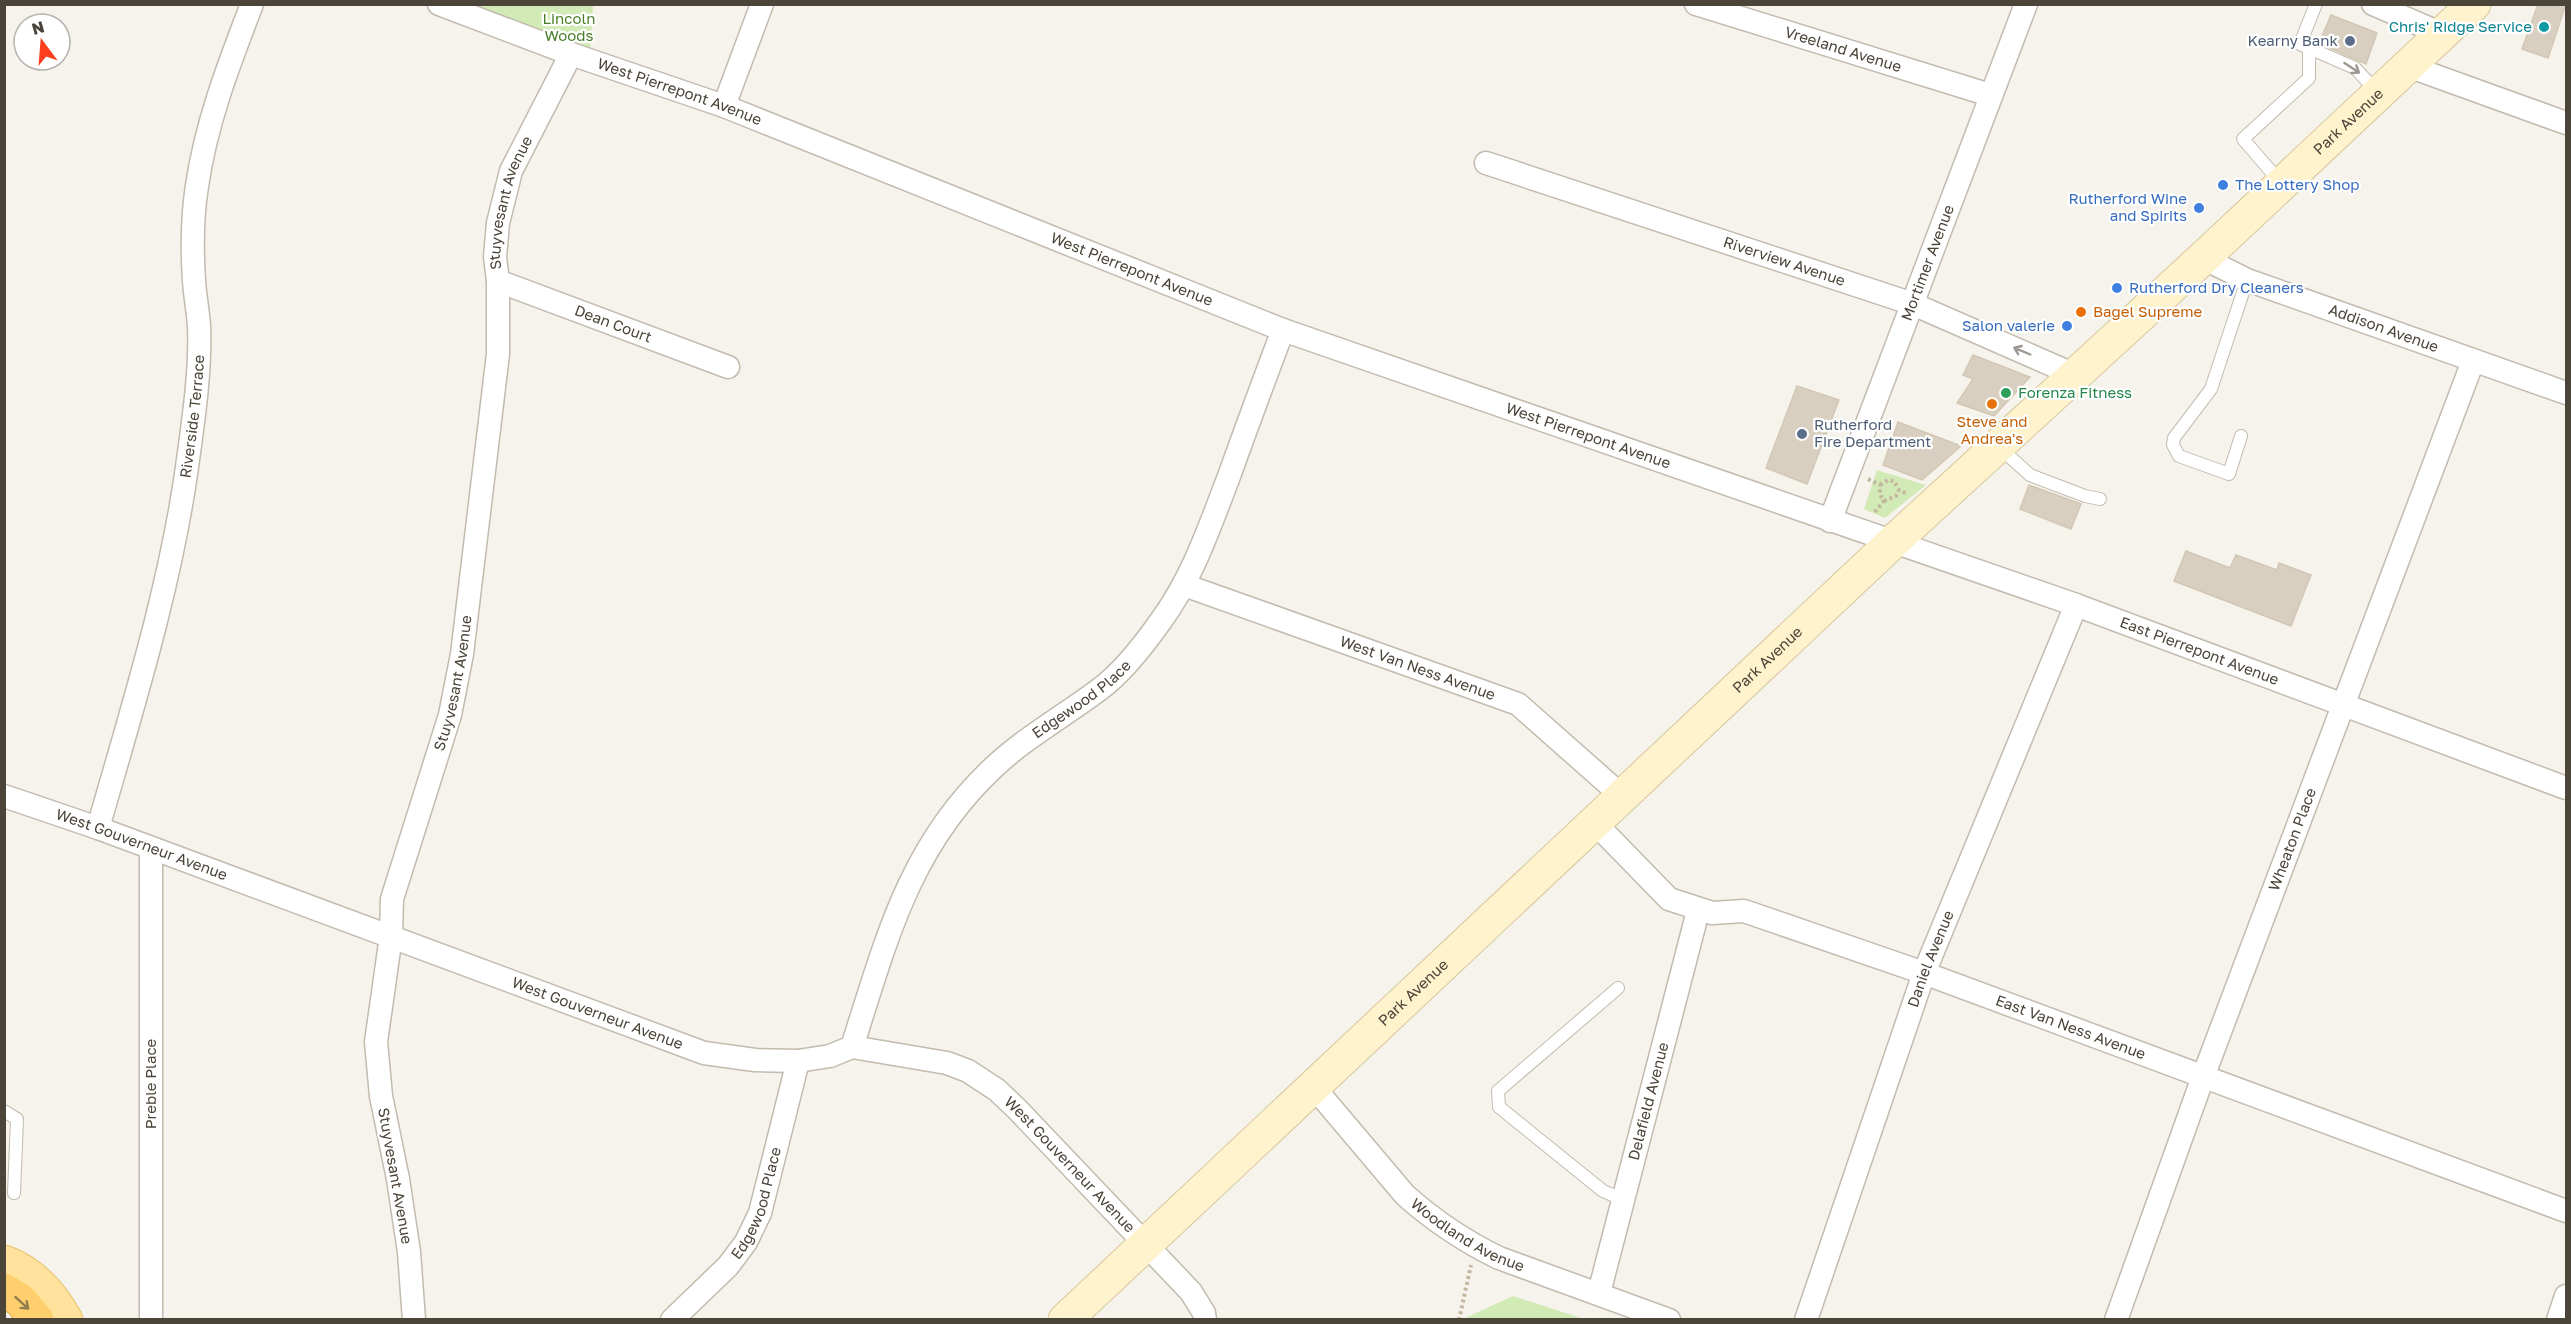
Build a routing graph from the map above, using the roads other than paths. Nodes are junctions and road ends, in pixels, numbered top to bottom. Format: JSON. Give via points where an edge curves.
{"nodes":[{"id":1,"x":252,"y":4,"type":"edge"},
{"id":2,"x":439,"y":4,"type":"edge"},
{"id":3,"x":762,"y":4,"type":"edge"},
{"id":4,"x":1696,"y":4,"type":"edge"},
{"id":5,"x":2026,"y":4,"type":"edge"},
{"id":6,"x":2316,"y":4,"type":"edge"},
{"id":7,"x":2373,"y":4,"type":"edge"},
{"id":8,"x":2474,"y":4,"type":"edge"},
{"id":9,"x":2442,"y":34,"type":"junction"},
{"id":10,"x":2309,"y":48,"type":"junction"},
{"id":11,"x":571,"y":54,"type":"junction"},
{"id":12,"x":2408,"y":66,"type":"junction"},
{"id":13,"x":2378,"y":93,"type":"junction"},
{"id":14,"x":1990,"y":95,"type":"junction"},
{"id":15,"x":724,"y":106,"type":"junction"},
{"id":16,"x":2566,"y":123,"type":"edge"},
{"id":17,"x":1486,"y":163,"type":"dead end"},
{"id":18,"x":2282,"y":183,"type":"junction"},
{"id":19,"x":2203,"y":258,"type":"junction"},
{"id":20,"x":2247,"y":280,"type":"junction"},
{"id":21,"x":498,"y":281,"type":"junction"},
{"id":22,"x":1913,"y":304,"type":"junction"},
{"id":23,"x":1283,"y":330,"type":"junction"},
{"id":24,"x":2473,"y":360,"type":"junction"},
{"id":25,"x":728,"y":367,"type":"dead end"},
{"id":26,"x":2075,"y":375,"type":"junction"},
{"id":27,"x":2566,"y":393,"type":"edge"},
{"id":28,"x":2241,"y":436,"type":"dead end"},
{"id":29,"x":1998,"y":447,"type":"junction"},
{"id":30,"x":2100,"y":499,"type":"dead end"},
{"id":31,"x":1830,"y":521,"type":"junction"},
{"id":32,"x":1894,"y":542,"type":"junction"},
{"id":33,"x":1184,"y":585,"type":"junction"},
{"id":34,"x":2076,"y":606,"type":"junction"},
{"id":35,"x":2345,"y":704,"type":"junction"},
{"id":36,"x":2566,"y":788,"type":"edge"},
{"id":37,"x":4,"y":796,"type":"edge"},
{"id":38,"x":1622,"y":796,"type":"junction"},
{"id":39,"x":1595,"y":823,"type":"junction"},
{"id":40,"x":98,"y":828,"type":"junction"},
{"id":41,"x":151,"y":848,"type":"junction"},
{"id":42,"x":1698,"y":910,"type":"junction"},
{"id":43,"x":391,"y":936,"type":"junction"},
{"id":44,"x":1924,"y":973,"type":"junction"},
{"id":45,"x":1618,"y":988,"type":"dead end"},
{"id":46,"x":852,"y":1047,"type":"junction"},
{"id":47,"x":798,"y":1061,"type":"junction"},
{"id":48,"x":2204,"y":1077,"type":"junction"},
{"id":49,"x":1312,"y":1085,"type":"junction"},
{"id":50,"x":4,"y":1110,"type":"edge"},
{"id":51,"x":14,"y":1193,"type":"dead end"},
{"id":52,"x":1622,"y":1199,"type":"junction"},
{"id":53,"x":2566,"y":1211,"type":"edge"},
{"id":54,"x":1144,"y":1243,"type":"junction"},
{"id":55,"x":4,"y":1262,"type":"edge"},
{"id":56,"x":4,"y":1290,"type":"edge"},
{"id":57,"x":1599,"y":1293,"type":"junction"},
{"id":58,"x":2566,"y":1296,"type":"edge"},
{"id":59,"x":37,"y":1320,"type":"edge"},
{"id":60,"x":66,"y":1320,"type":"edge"},
{"id":61,"x":151,"y":1320,"type":"edge"},
{"id":62,"x":414,"y":1320,"type":"edge"},
{"id":63,"x":672,"y":1320,"type":"edge"},
{"id":64,"x":1065,"y":1320,"type":"edge"},
{"id":65,"x":1205,"y":1320,"type":"edge"},
{"id":66,"x":1669,"y":1320,"type":"edge"},
{"id":67,"x":1806,"y":1320,"type":"edge"},
{"id":68,"x":2116,"y":1320,"type":"edge"},
{"id":69,"x":2558,"y":1320,"type":"edge"}],
"edges":[{"from":1,"to":40,"type":"street","name":"Riverside Terrace","via":[[220,89],[196,188],[193,239],[199,327],[195,398],[171,560]]},
{"from":2,"to":11,"type":"street","name":"West Pierrepont Avenue"},
{"from":3,"to":15,"type":"street"},
{"from":4,"to":14,"type":"street","name":"Vreeland Avenue"},
{"from":5,"to":14,"type":"street","name":"Mortimer Avenue"},
{"from":6,"to":10,"type":"lane","via":[[2300,44]]},
{"from":7,"to":9,"type":"street"},
{"from":8,"to":9,"type":"street","name":"Park Avenue"},
{"from":9,"to":12,"type":"street","name":"Park Avenue"},
{"from":10,"to":13,"type":"lane","one_way":true,"via":[[2355,68]]},
{"from":10,"to":18,"type":"lane","via":[[2309,78],[2243,140]]},
{"from":11,"to":15,"type":"street","name":"West Pierrepont Avenue"},
{"from":11,"to":21,"type":"street","name":"Stuyvesant Avenue","via":[[506,185],[495,257]]},
{"from":12,"to":13,"type":"street","name":"Park Avenue"},
{"from":12,"to":16,"type":"street"},
{"from":13,"to":18,"type":"street","name":"Park Avenue"},
{"from":14,"to":22,"type":"street","name":"Mortimer Avenue"},
{"from":15,"to":23,"type":"street","name":"West Pierrepont Avenue"},
{"from":17,"to":22,"type":"street","name":"Riverview Avenue"},
{"from":18,"to":19,"type":"street","name":"Park Avenue"},
{"from":19,"to":20,"type":"street","name":"Addison Avenue"},
{"from":19,"to":26,"type":"street","name":"Park Avenue"},
{"from":20,"to":24,"type":"street","name":"Addison Avenue"},
{"from":20,"to":28,"type":"lane","via":[[2211,389],[2172,445],[2179,456],[2229,474]]},
{"from":21,"to":25,"type":"street","name":"Dean Court"},
{"from":21,"to":43,"type":"street","name":"Stuyvesant Avenue","via":[[493,409],[462,654],[450,715],[392,898]]},
{"from":26,"to":22,"type":"street","name":"Riverview Avenue","one_way":true},
{"from":22,"to":31,"type":"street","name":"Mortimer Avenue"},
{"from":23,"to":31,"type":"street","name":"West Pierrepont Avenue"},
{"from":23,"to":33,"type":"street","name":"Edgewood Place","via":[[1202,549]]},
{"from":24,"to":27,"type":"street","name":"Addison Avenue"},
{"from":24,"to":35,"type":"street","name":"Wheaton Place"},
{"from":26,"to":29,"type":"street","name":"Park Avenue"},
{"from":29,"to":30,"type":"lane","via":[[2030,475]]},
{"from":29,"to":32,"type":"street","name":"Park Avenue"},
{"from":31,"to":32,"type":"street","name":"East Pierrepont Avenue"},
{"from":32,"to":34,"type":"street","name":"East Pierrepont Avenue"},
{"from":32,"to":38,"type":"street","name":"Park Avenue"},
{"from":33,"to":38,"type":"street","name":"West Van Ness Avenue","via":[[1518,704]]},
{"from":33,"to":46,"type":"street","name":"Edgewood Place","via":[[1131,659],[1102,688],[993,767],[940,829],[901,900]]},
{"from":34,"to":35,"type":"street","name":"East Pierrepont Avenue"},
{"from":34,"to":44,"type":"street","name":"Daniel Avenue"},
{"from":35,"to":36,"type":"street","name":"East Pierrepont Avenue"},
{"from":35,"to":48,"type":"street","name":"Wheaton Place"},
{"from":37,"to":40,"type":"street","name":"West Gouverneur Avenue"},
{"from":38,"to":39,"type":"street","name":"Park Avenue"},
{"from":39,"to":42,"type":"street","name":"East Van Ness Avenue","via":[[1669,899]]},
{"from":39,"to":49,"type":"street","name":"Park Avenue"},
{"from":40,"to":41,"type":"street","name":"West Gouverneur Avenue"},
{"from":41,"to":43,"type":"street","name":"West Gouverneur Avenue"},
{"from":41,"to":61,"type":"street","name":"Preble Place"},
{"from":42,"to":44,"type":"street","name":"East Van Ness Avenue","via":[[1744,911]]},
{"from":42,"to":52,"type":"street","name":"Delafield Avenue"},
{"from":43,"to":47,"type":"street","name":"West Gouverneur Avenue","via":[[704,1053]]},
{"from":43,"to":62,"type":"street","name":"Stuyvesant Avenue","via":[[375,1042],[409,1252]]},
{"from":44,"to":48,"type":"street","name":"East Van Ness Avenue"},
{"from":44,"to":67,"type":"street","name":"Daniel Avenue"},
{"from":45,"to":52,"type":"lane","via":[[1498,1091],[1499,1107],[1603,1191]]},
{"from":46,"to":47,"type":"street","name":"West Gouverneur Avenue","via":[[830,1056]]},
{"from":46,"to":54,"type":"street","name":"West Gouverneur Avenue","via":[[947,1063],[997,1090]]},
{"from":47,"to":63,"type":"street","name":"Edgewood Place","via":[[756,1223],[728,1266]]},
{"from":48,"to":53,"type":"street","name":"East Van Ness Avenue"},
{"from":48,"to":68,"type":"street","name":"Wheaton Place"},
{"from":49,"to":54,"type":"street","name":"Park Avenue"},
{"from":49,"to":57,"type":"street","name":"Woodland Avenue","via":[[1421,1209],[1499,1258]]},
{"from":50,"to":51,"type":"lane","via":[[17,1119]]},
{"from":52,"to":57,"type":"street","name":"Delafield Avenue"},
{"from":54,"to":64,"type":"street","name":"Park Avenue"},
{"from":54,"to":65,"type":"street","name":"West Gouverneur Avenue","via":[[1191,1292]]},
{"from":55,"to":60,"type":"main road","via":[[42,1287]]},
{"from":56,"to":59,"type":"highway","one_way":true,"via":[[20,1300]]},
{"from":57,"to":66,"type":"street","name":"Woodland Avenue"},
{"from":58,"to":69,"type":"street"}]}
